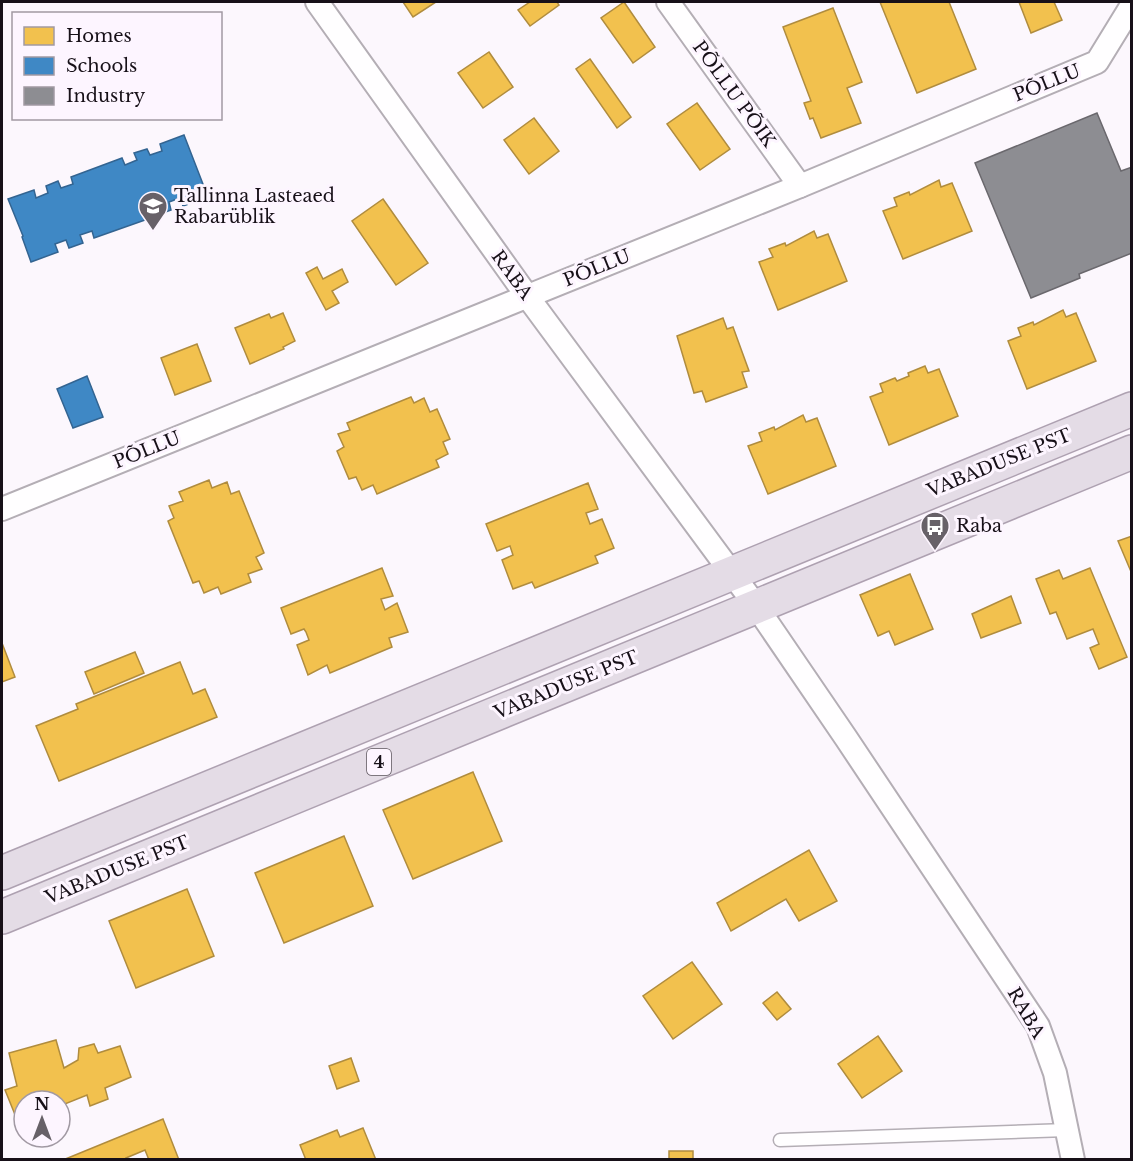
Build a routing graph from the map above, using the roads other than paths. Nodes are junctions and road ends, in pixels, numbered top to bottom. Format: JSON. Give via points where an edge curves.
{"nodes":[{"id":1,"x":317,"y":2,"type":"edge"},
{"id":2,"x":668,"y":2,"type":"edge"},
{"id":3,"x":1131,"y":5,"type":"edge"},
{"id":4,"x":800,"y":186,"type":"junction"},
{"id":5,"x":527,"y":296,"type":"junction"},
{"id":6,"x":1131,"y":409,"type":"edge"},
{"id":7,"x":1131,"y":452,"type":"edge"},
{"id":8,"x":2,"y":510,"type":"edge"},
{"id":9,"x":730,"y":573,"type":"junction"},
{"id":10,"x":756,"y":606,"type":"junction"},
{"id":11,"x":2,"y":873,"type":"edge"},
{"id":12,"x":2,"y":917,"type":"edge"},
{"id":13,"x":1068,"y":1131,"type":"junction"},
{"id":14,"x":780,"y":1140,"type":"dead end"},
{"id":15,"x":1073,"y":1160,"type":"edge"}],
"edges":[{"from":1,"to":5,"type":"street","name":"RABA"},
{"from":2,"to":4,"type":"street","name":"PÕLLU PÕIK"},
{"from":3,"to":4,"type":"street","name":"PÕLLU","via":[[1097,62]]},
{"from":4,"to":5,"type":"street","name":"PÕLLU"},
{"from":5,"to":8,"type":"street","name":"PÕLLU"},
{"from":5,"to":9,"type":"street","name":"RABA"},
{"from":6,"to":9,"type":"highway","name":"VABADUSE PST","number":"4"},
{"from":7,"to":10,"type":"highway","name":"VABADUSE PST","number":"4"},
{"from":9,"to":10,"type":"street","name":"RABA"},
{"from":9,"to":11,"type":"highway","name":"VABADUSE PST","number":"4"},
{"from":10,"to":12,"type":"highway","name":"VABADUSE PST","number":"4"},
{"from":10,"to":13,"type":"street","name":"RABA","via":[[1038,1026],[1055,1073]]},
{"from":13,"to":14,"type":"lane"},
{"from":13,"to":15,"type":"street","name":"RABA"}]}
